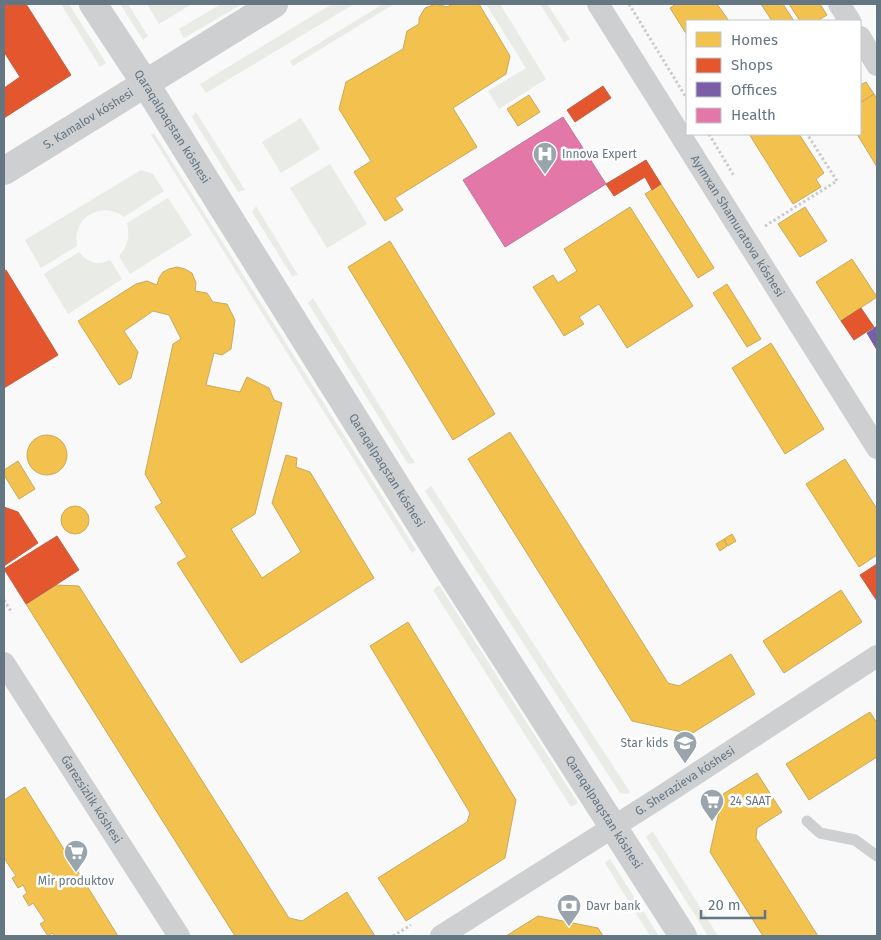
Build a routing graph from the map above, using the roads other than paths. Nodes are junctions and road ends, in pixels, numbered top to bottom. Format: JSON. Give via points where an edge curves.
{"nodes":[{"id":1,"x":93,"y":4,"type":"edge"},
{"id":2,"x":274,"y":4,"type":"edge"},
{"id":3,"x":598,"y":4,"type":"edge"},
{"id":4,"x":838,"y":4,"type":"edge"},
{"id":5,"x":849,"y":20,"type":"edge"},
{"id":6,"x":861,"y":40,"type":"edge"},
{"id":7,"x":877,"y":65,"type":"edge"},
{"id":8,"x":145,"y":83,"type":"junction"},
{"id":9,"x":4,"y":171,"type":"edge"},
{"id":10,"x":877,"y":448,"type":"edge"},
{"id":11,"x":877,"y":656,"type":"edge"},
{"id":12,"x":4,"y":663,"type":"edge"},
{"id":13,"x":807,"y":821,"type":"dead end"},
{"id":14,"x":613,"y":827,"type":"junction"},
{"id":15,"x":877,"y":856,"type":"edge"},
{"id":16,"x":179,"y":936,"type":"edge"},
{"id":17,"x":441,"y":936,"type":"edge"},
{"id":18,"x":683,"y":936,"type":"edge"}],
"edges":[{"from":1,"to":8,"type":"street","name":"Qaraqalpaqstan kóshesi"},
{"from":2,"to":8,"type":"street","name":"S. Kamalov kóshesi"},
{"from":3,"to":10,"type":"street","name":"Ayımxan Shamuratova kóshesi"},
{"from":4,"to":5,"type":"street"},
{"from":6,"to":7,"type":"street"},
{"from":8,"to":9,"type":"street","name":"S. Kamalov kóshesi"},
{"from":8,"to":14,"type":"street","name":"Qaraqalpaqstan kóshesi","via":[[447,568]]},
{"from":11,"to":14,"type":"street","name":"G. Sherazieva kóshesi"},
{"from":12,"to":16,"type":"street","name":"Ǵarezsizlik kóshesi"},
{"from":13,"to":15,"type":"lane","via":[[820,833],[855,840]]},
{"from":14,"to":17,"type":"street","name":"G. Sherazieva kóshesi"},
{"from":14,"to":18,"type":"street","name":"Qaraqalpaqstan kóshesi"}]}
